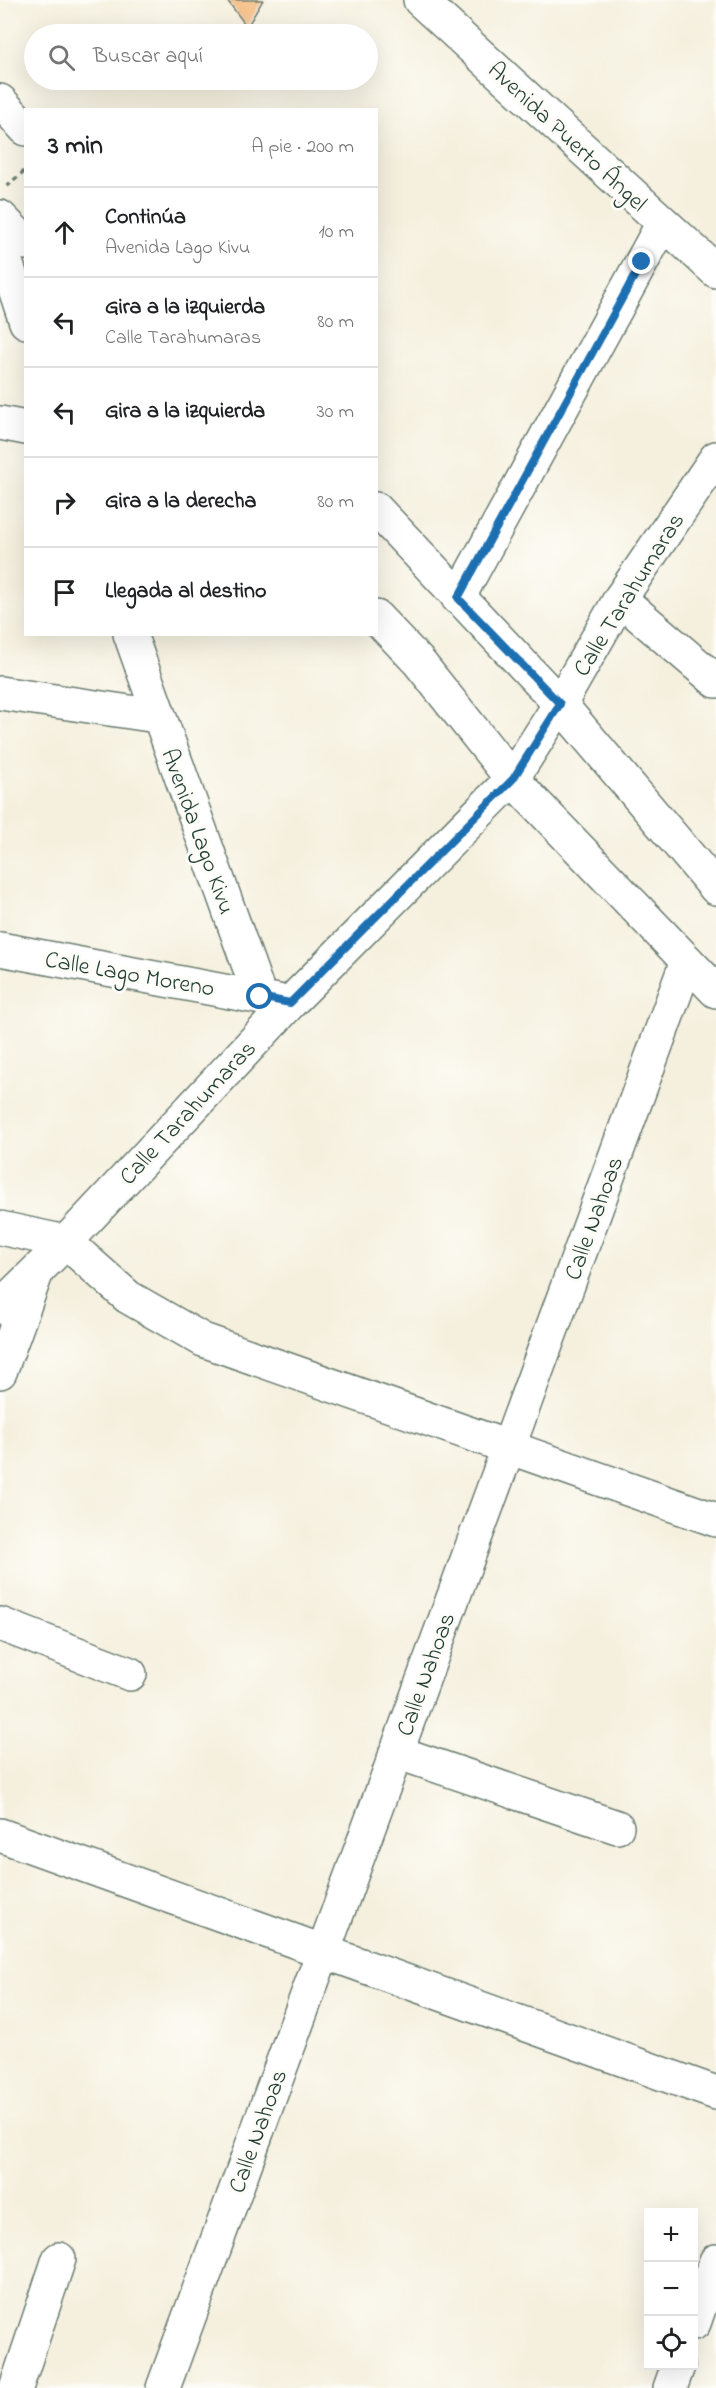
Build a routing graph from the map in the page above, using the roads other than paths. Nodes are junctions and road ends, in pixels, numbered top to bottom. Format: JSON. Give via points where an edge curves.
{"nodes":[{"id":1,"x":420,"y":0,"type":"edge"},
{"id":2,"x":0,"y":101,"type":"edge"},
{"id":3,"x":24,"y":127,"type":"edge"},
{"id":4,"x":0,"y":217,"type":"edge"},
{"id":5,"x":663,"y":223,"type":"junction"},
{"id":6,"x":24,"y":241,"type":"edge"},
{"id":7,"x":0,"y":244,"type":"edge"},
{"id":8,"x":716,"y":272,"type":"edge"},
{"id":9,"x":24,"y":316,"type":"edge"},
{"id":10,"x":0,"y":423,"type":"edge"},
{"id":11,"x":24,"y":428,"type":"edge"},
{"id":12,"x":716,"y":458,"type":"edge"},
{"id":13,"x":378,"y":511,"type":"edge"},
{"id":14,"x":458,"y":598,"type":"junction"},
{"id":15,"x":620,"y":599,"type":"junction"},
{"id":16,"x":378,"y":619,"type":"edge"},
{"id":17,"x":131,"y":636,"type":"edge"},
{"id":18,"x":716,"y":681,"type":"edge"},
{"id":19,"x":0,"y":693,"type":"edge"},
{"id":20,"x":560,"y":704,"type":"junction"},
{"id":21,"x":158,"y":716,"type":"junction"},
{"id":22,"x":513,"y":779,"type":"junction"},
{"id":23,"x":716,"y":888,"type":"edge"},
{"id":24,"x":0,"y":949,"type":"edge"},
{"id":25,"x":687,"y":961,"type":"junction"},
{"id":26,"x":716,"y":991,"type":"edge"},
{"id":27,"x":275,"y":1000,"type":"junction"},
{"id":28,"x":0,"y":1228,"type":"edge"},
{"id":29,"x":66,"y":1242,"type":"junction"},
{"id":30,"x":36,"y":1274,"type":"junction"},
{"id":31,"x":0,"y":1307,"type":"edge"},
{"id":32,"x":0,"y":1372,"type":"edge"},
{"id":33,"x":508,"y":1446,"type":"junction"},
{"id":34,"x":716,"y":1520,"type":"edge"},
{"id":35,"x":0,"y":1624,"type":"edge"},
{"id":36,"x":130,"y":1674,"type":"dead end"},
{"id":37,"x":396,"y":1752,"type":"junction"},
{"id":38,"x":617,"y":1827,"type":"dead end"},
{"id":39,"x":0,"y":1835,"type":"edge"},
{"id":40,"x":323,"y":1952,"type":"junction"},
{"id":41,"x":716,"y":2093,"type":"edge"},
{"id":42,"x":59,"y":2259,"type":"dead end"},
{"id":43,"x":716,"y":2262,"type":"edge"},
{"id":44,"x":696,"y":2316,"type":"edge"},
{"id":45,"x":677,"y":2370,"type":"edge"},
{"id":46,"x":16,"y":2388,"type":"edge"},
{"id":47,"x":163,"y":2388,"type":"edge"},
{"id":48,"x":670,"y":2388,"type":"edge"}],
"edges":[{"from":1,"to":5,"type":"street","name":"Avenida Puerto Ángel"},
{"from":2,"to":3,"type":"street"},
{"from":4,"to":6,"type":"street"},
{"from":5,"to":8,"type":"street","name":"Avenida Puerto Ángel"},
{"from":5,"to":14,"type":"street"},
{"from":7,"to":9,"type":"street"},
{"from":10,"to":11,"type":"street"},
{"from":12,"to":15,"type":"street","name":"Calle Tarahumaras"},
{"from":13,"to":14,"type":"street"},
{"from":14,"to":20,"type":"street"},
{"from":15,"to":18,"type":"street"},
{"from":15,"to":20,"type":"street","name":"Calle Tarahumaras"},
{"from":16,"to":22,"type":"street"},
{"from":17,"to":21,"type":"street","name":"Avenida Lago Kivu"},
{"from":19,"to":21,"type":"street"},
{"from":20,"to":22,"type":"street","name":"Calle Tarahumaras"},
{"from":20,"to":23,"type":"street"},
{"from":21,"to":27,"type":"street","name":"Avenida Lago Kivu"},
{"from":22,"to":25,"type":"street"},
{"from":22,"to":27,"type":"street","name":"Calle Tarahumaras"},
{"from":24,"to":27,"type":"street","name":"Calle Lago Moreno"},
{"from":25,"to":26,"type":"street"},
{"from":25,"to":33,"type":"street","name":"Calle Nahoas"},
{"from":27,"to":29,"type":"street","name":"Calle Tarahumaras"},
{"from":28,"to":29,"type":"street"},
{"from":29,"to":30,"type":"street","name":"Calle Tarahumaras"},
{"from":29,"to":33,"type":"street","via":[[128,1297],[203,1340]]},
{"from":30,"to":31,"type":"street","name":"Calle Tarahumaras"},
{"from":30,"to":32,"type":"street"},
{"from":33,"to":34,"type":"street"},
{"from":33,"to":37,"type":"street","name":"Calle Nahoas"},
{"from":35,"to":36,"type":"street"},
{"from":37,"to":38,"type":"street"},
{"from":37,"to":40,"type":"street","name":"Calle Nahoas"},
{"from":39,"to":40,"type":"street"},
{"from":40,"to":41,"type":"street"},
{"from":40,"to":47,"type":"street","name":"Calle Nahoas"},
{"from":42,"to":46,"type":"street"},
{"from":43,"to":44,"type":"street"},
{"from":45,"to":48,"type":"street"}]}
